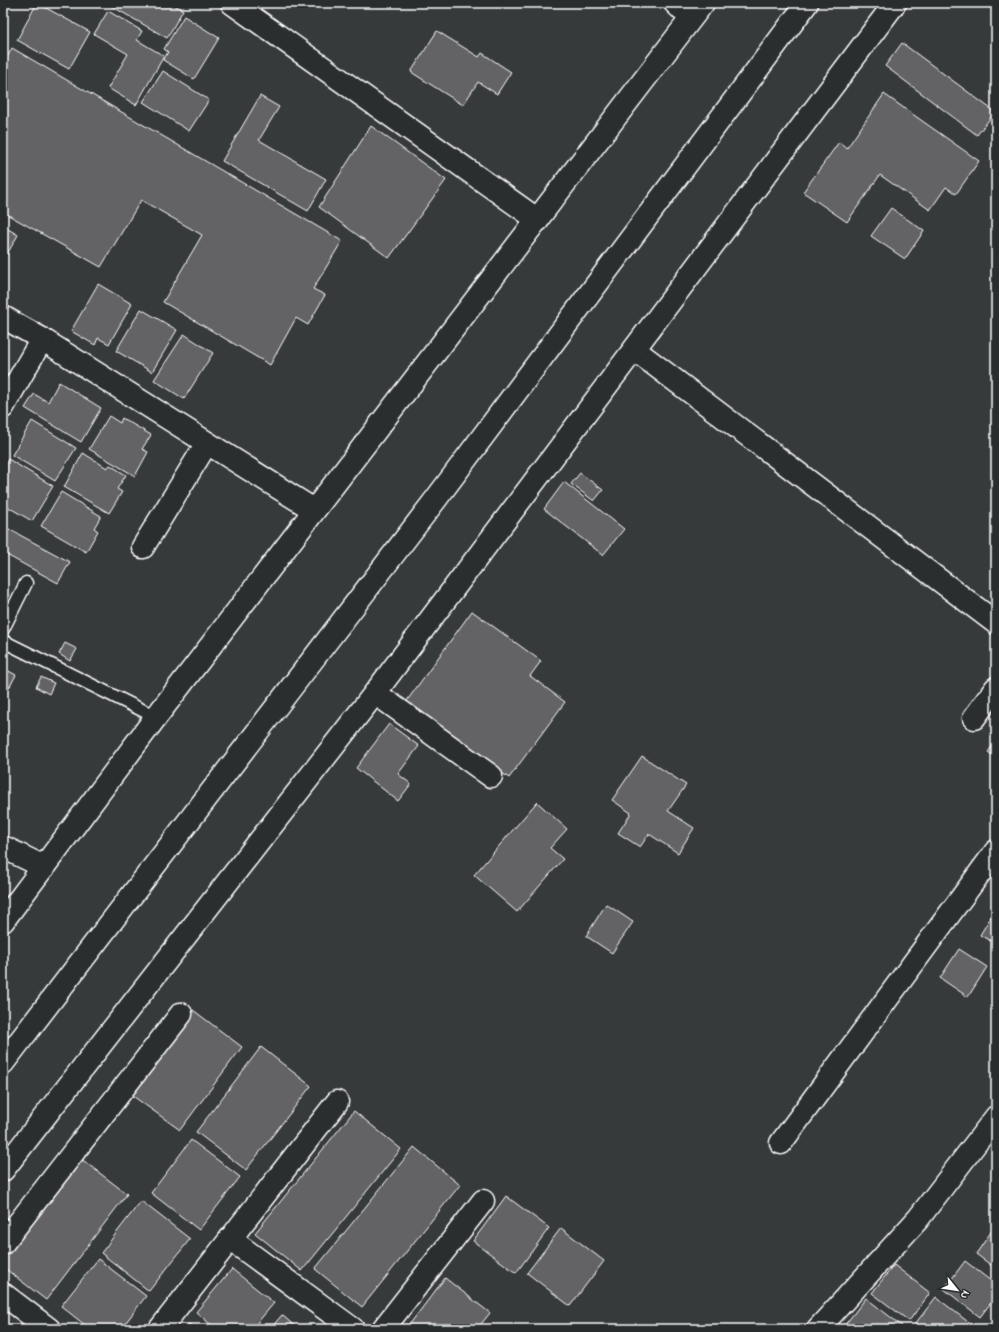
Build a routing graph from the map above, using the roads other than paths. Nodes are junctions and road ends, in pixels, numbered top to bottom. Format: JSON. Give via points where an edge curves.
{"nodes":[{"id":1,"x":232,"y":3,"type":"edge"},
{"id":2,"x":675,"y":3,"type":"edge"},
{"id":3,"x":807,"y":3,"type":"edge"},
{"id":4,"x":895,"y":3,"type":"edge"},
{"id":5,"x":697,"y":10,"type":"edge"},
{"id":6,"x":538,"y":220,"type":"junction"},
{"id":7,"x":3,"y":316,"type":"edge"},
{"id":8,"x":42,"y":339,"type":"junction"},
{"id":9,"x":635,"y":350,"type":"junction"},
{"id":10,"x":3,"y":407,"type":"edge"},
{"id":11,"x":207,"y":443,"type":"junction"},
{"id":12,"x":314,"y":510,"type":"junction"},
{"id":13,"x":143,"y":547,"type":"dead end"},
{"id":14,"x":26,"y":583,"type":"dead end"},
{"id":15,"x":996,"y":623,"type":"edge"},
{"id":16,"x":3,"y":629,"type":"edge"},
{"id":17,"x":3,"y":641,"type":"edge"},
{"id":18,"x":996,"y":688,"type":"edge"},
{"id":19,"x":375,"y":694,"type":"junction"},
{"id":20,"x":156,"y":717,"type":"junction"},
{"id":21,"x":974,"y":718,"type":"dead end"},
{"id":22,"x":491,"y":776,"type":"dead end"},
{"id":23,"x":3,"y":848,"type":"edge"},
{"id":24,"x":996,"y":851,"type":"edge"},
{"id":25,"x":44,"y":867,"type":"junction"},
{"id":26,"x":3,"y":921,"type":"edge"},
{"id":27,"x":181,"y":1014,"type":"dead end"},
{"id":28,"x":3,"y":1063,"type":"edge"},
{"id":29,"x":337,"y":1102,"type":"dead end"},
{"id":30,"x":996,"y":1117,"type":"edge"},
{"id":31,"x":781,"y":1143,"type":"dead end"},
{"id":32,"x":10,"y":1157,"type":"edge"},
{"id":33,"x":3,"y":1170,"type":"edge"},
{"id":34,"x":483,"y":1201,"type":"dead end"},
{"id":35,"x":230,"y":1239,"type":"junction"},
{"id":36,"x":3,"y":1243,"type":"edge"},
{"id":37,"x":3,"y":1294,"type":"edge"},
{"id":38,"x":49,"y":1329,"type":"edge"},
{"id":39,"x":160,"y":1329,"type":"edge"},
{"id":40,"x":353,"y":1329,"type":"edge"},
{"id":41,"x":383,"y":1329,"type":"edge"},
{"id":42,"x":818,"y":1329,"type":"edge"}],
"edges":[{"from":1,"to":6,"type":"main road"},
{"from":2,"to":5,"type":"main road"},
{"from":3,"to":28,"type":"main road","via":[[436,499]]},
{"from":4,"to":9,"type":"main road"},
{"from":5,"to":6,"type":"main road"},
{"from":6,"to":12,"type":"main road"},
{"from":7,"to":8,"type":"main road"},
{"from":8,"to":10,"type":"main road"},
{"from":8,"to":11,"type":"main road"},
{"from":9,"to":15,"type":"main road"},
{"from":9,"to":19,"type":"main road"},
{"from":11,"to":12,"type":"main road"},
{"from":11,"to":13,"type":"main road"},
{"from":12,"to":20,"type":"main road"},
{"from":14,"to":16,"type":"lane"},
{"from":17,"to":20,"type":"lane"},
{"from":18,"to":21,"type":"main road"},
{"from":19,"to":22,"type":"main road"},
{"from":19,"to":32,"type":"main road"},
{"from":20,"to":25,"type":"main road"},
{"from":23,"to":25,"type":"main road"},
{"from":24,"to":31,"type":"main road"},
{"from":25,"to":26,"type":"main road"},
{"from":27,"to":36,"type":"main road"},
{"from":29,"to":35,"type":"main road"},
{"from":30,"to":42,"type":"main road","via":[[918,1219]]},
{"from":32,"to":33,"type":"main road"},
{"from":34,"to":41,"type":"main road"},
{"from":35,"to":39,"type":"main road"},
{"from":35,"to":40,"type":"main road"},
{"from":37,"to":38,"type":"main road"}]}
